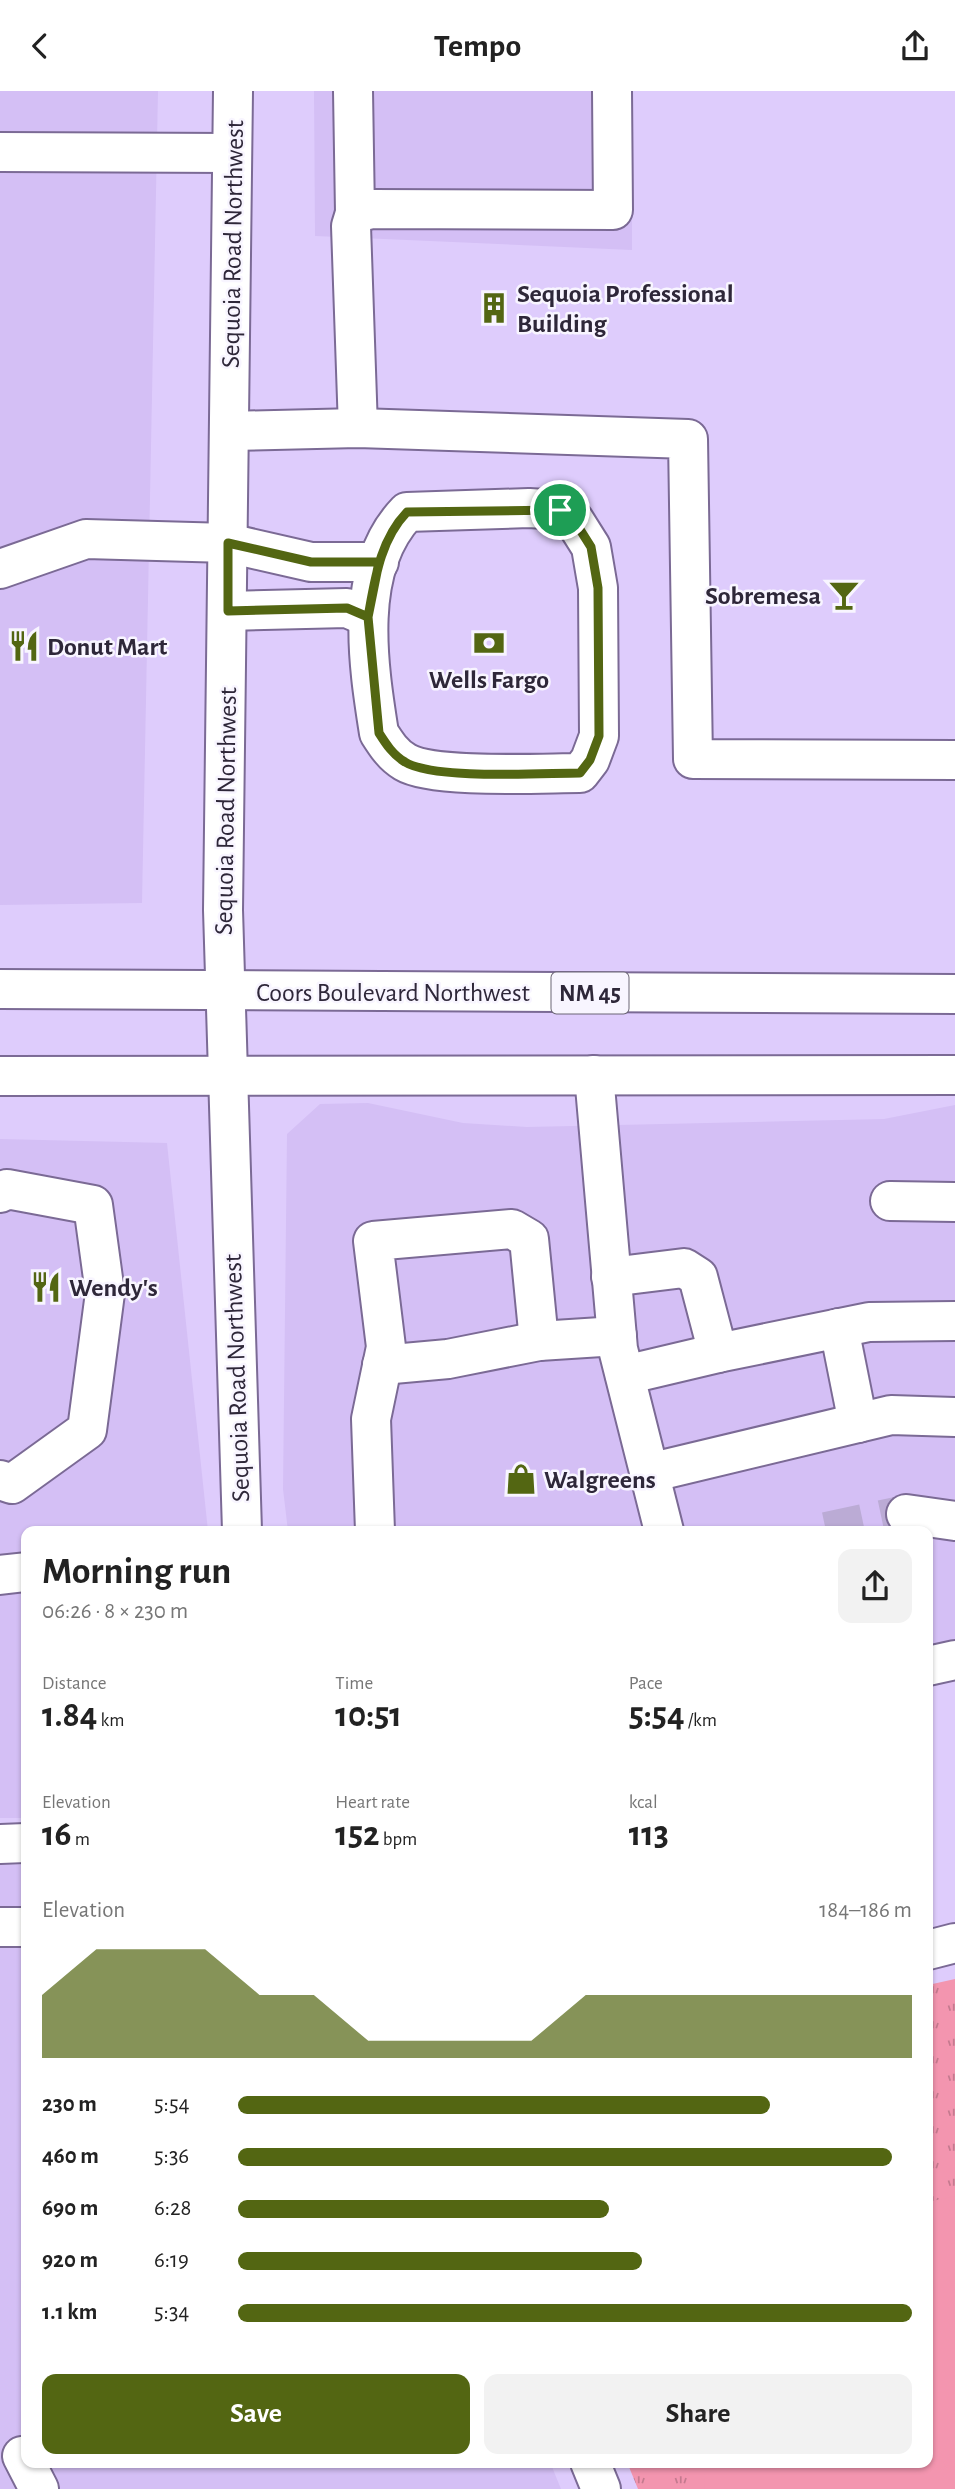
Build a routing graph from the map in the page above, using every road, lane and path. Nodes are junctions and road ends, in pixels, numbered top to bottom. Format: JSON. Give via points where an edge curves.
{"nodes":[{"id":1,"x":233,"y":91,"type":"edge"},
{"id":2,"x":353,"y":91,"type":"edge"},
{"id":3,"x":612,"y":91,"type":"edge"},
{"id":4,"x":0,"y":152,"type":"edge"},
{"id":5,"x":233,"y":153,"type":"junction"},
{"id":6,"x":355,"y":213,"type":"junction"},
{"id":7,"x":358,"y":428,"type":"junction"},
{"id":8,"x":229,"y":431,"type":"junction"},
{"id":9,"x":228,"y":543,"type":"junction"},
{"id":10,"x":379,"y":562,"type":"junction"},
{"id":11,"x":0,"y":569,"type":"edge"},
{"id":12,"x":228,"y":611,"type":"junction"},
{"id":13,"x":368,"y":617,"type":"junction"},
{"id":14,"x":955,"y":760,"type":"edge"},
{"id":15,"x":0,"y":989,"type":"edge"},
{"id":16,"x":225,"y":992,"type":"junction"},
{"id":17,"x":955,"y":995,"type":"edge"},
{"id":18,"x":594,"y":1075,"type":"junction"},
{"id":19,"x":955,"y":1075,"type":"edge"},
{"id":20,"x":0,"y":1076,"type":"edge"},
{"id":21,"x":226,"y":1076,"type":"junction"},
{"id":22,"x":0,"y":1193,"type":"edge"},
{"id":23,"x":890,"y":1201,"type":"dead end"},
{"id":24,"x":955,"y":1202,"type":"edge"},
{"id":25,"x":611,"y":1277,"type":"junction"},
{"id":26,"x":955,"y":1321,"type":"edge"},
{"id":27,"x":839,"y":1328,"type":"junction"},
{"id":28,"x":617,"y":1336,"type":"junction"},
{"id":29,"x":539,"y":1341,"type":"junction"},
{"id":30,"x":718,"y":1353,"type":"junction"},
{"id":31,"x":382,"y":1365,"type":"junction"},
{"id":32,"x":625,"y":1375,"type":"junction"},
{"id":33,"x":955,"y":1417,"type":"edge"},
{"id":34,"x":858,"y":1423,"type":"junction"},
{"id":35,"x":649,"y":1473,"type":"junction"},
{"id":36,"x":0,"y":1480,"type":"edge"},
{"id":37,"x":955,"y":1522,"type":"edge"},
{"id":38,"x":242,"y":1526,"type":"edge"},
{"id":39,"x":375,"y":1526,"type":"edge"},
{"id":40,"x":663,"y":1526,"type":"edge"},
{"id":41,"x":930,"y":1526,"type":"tunnel mouth"},
{"id":42,"x":21,"y":1573,"type":"edge"},
{"id":43,"x":0,"y":1575,"type":"edge"},
{"id":44,"x":955,"y":1660,"type":"edge"},
{"id":45,"x":933,"y":1665,"type":"edge"},
{"id":46,"x":21,"y":1843,"type":"edge"},
{"id":47,"x":0,"y":1844,"type":"edge"},
{"id":48,"x":0,"y":1927,"type":"edge"},
{"id":49,"x":21,"y":1927,"type":"edge"},
{"id":50,"x":955,"y":1943,"type":"edge"},
{"id":51,"x":933,"y":1949,"type":"edge"},
{"id":52,"x":592,"y":2468,"type":"edge"},
{"id":53,"x":601,"y":2489,"type":"edge"}],
"edges":[{"from":1,"to":5,"type":"main road","name":"Sequoia Road Northwest"},
{"from":2,"to":6,"type":"main road"},
{"from":3,"to":6,"type":"main road","via":[[613,211],[372,209]]},
{"from":4,"to":5,"type":"main road"},
{"from":5,"to":8,"type":"main road","name":"Sequoia Road Northwest"},
{"from":6,"to":7,"type":"main road","via":[[351,226]]},
{"from":7,"to":8,"type":"main road"},
{"from":7,"to":14,"type":"main road","via":[[688,439],[692,759]]},
{"from":8,"to":9,"type":"main road","name":"Sequoia Road Northwest"},
{"from":9,"to":10,"type":"main road","via":[[311,562]]},
{"from":9,"to":11,"type":"main road","via":[[86,539]]},
{"from":9,"to":12,"type":"main road","name":"Sequoia Road Northwest"},
{"from":10,"to":13,"type":"main road"},
{"from":10,"to":13,"type":"main road","via":[[393,527],[407,512],[528,508],[560,510],[574,520],[591,547],[598,588],[599,736],[590,760],[580,773],[444,771],[406,763],[379,733]]},
{"from":12,"to":13,"type":"main road","via":[[347,608]]},
{"from":12,"to":16,"type":"main road","name":"Sequoia Road Northwest"},
{"from":15,"to":16,"type":"main road","name":"Coors Boulevard Northwest","number":"NM 45"},
{"from":16,"to":17,"type":"main road","name":"Coors Boulevard Northwest","number":"NM 45"},
{"from":16,"to":21,"type":"main road","name":"Sequoia Road Northwest"},
{"from":18,"to":19,"type":"main road"},
{"from":18,"to":21,"type":"main road"},
{"from":18,"to":25,"type":"main road"},
{"from":20,"to":21,"type":"main road"},
{"from":21,"to":38,"type":"main road","name":"Sequoia Road Northwest"},
{"from":22,"to":36,"type":"main road","via":[[7,1189],[93,1205],[105,1293],[87,1430],[12,1484]]},
{"from":23,"to":24,"type":"main road"},
{"from":25,"to":28,"type":"main road"},
{"from":25,"to":30,"type":"main road","via":[[684,1268],[698,1277]]},
{"from":26,"to":27,"type":"main road","via":[[869,1322]]},
{"from":27,"to":30,"type":"main road"},
{"from":27,"to":34,"type":"main road"},
{"from":28,"to":29,"type":"main road"},
{"from":28,"to":32,"type":"main road"},
{"from":29,"to":31,"type":"main road","via":[[448,1359]]},
{"from":29,"to":31,"type":"main road","via":[[529,1239],[512,1229],[373,1241],[386,1347]]},
{"from":30,"to":32,"type":"main road"},
{"from":31,"to":39,"type":"main road","via":[[371,1419]]},
{"from":32,"to":35,"type":"main road"},
{"from":33,"to":34,"type":"main road","via":[[891,1415]]},
{"from":34,"to":35,"type":"main road"},
{"from":35,"to":40,"type":"main road"},
{"from":37,"to":41,"type":"main road"},
{"from":42,"to":43,"type":"main road"},
{"from":44,"to":45,"type":"main road"},
{"from":46,"to":47,"type":"main road"},
{"from":48,"to":49,"type":"main road"},
{"from":50,"to":51,"type":"main road"},
{"from":52,"to":53,"type":"main road"}]}
